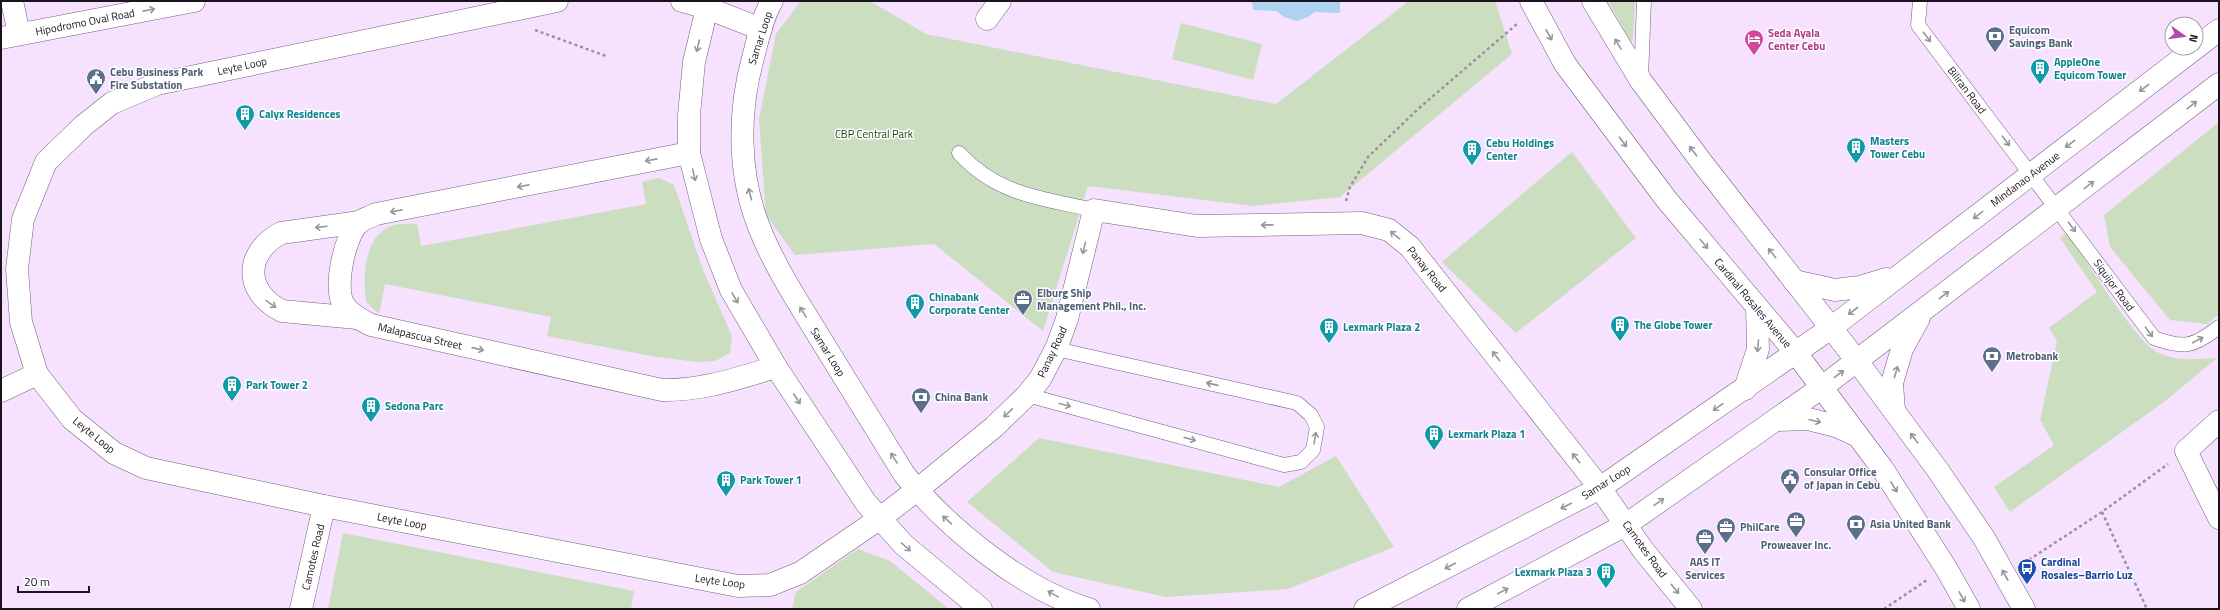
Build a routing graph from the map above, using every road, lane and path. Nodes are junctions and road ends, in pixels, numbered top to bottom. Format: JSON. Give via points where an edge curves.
{"nodes":[{"id":1,"x":12,"y":1,"type":"edge"},
{"id":2,"x":194,"y":1,"type":"edge"},
{"id":3,"x":557,"y":1,"type":"edge"},
{"id":4,"x":682,"y":1,"type":"edge"},
{"id":5,"x":772,"y":1,"type":"edge"},
{"id":6,"x":1000,"y":1,"type":"edge"},
{"id":7,"x":1531,"y":1,"type":"edge"},
{"id":8,"x":1592,"y":1,"type":"edge"},
{"id":9,"x":1644,"y":1,"type":"edge"},
{"id":10,"x":1920,"y":1,"type":"edge"},
{"id":11,"x":709,"y":4,"type":"edge"},
{"id":12,"x":110,"y":9,"type":"edge"},
{"id":13,"x":988,"y":19,"type":"dead end"},
{"id":14,"x":1517,"y":24,"type":"dead end"},
{"id":15,"x":528,"y":27,"type":"dead end"},
{"id":16,"x":761,"y":29,"type":"junction"},
{"id":17,"x":2219,"y":30,"type":"edge"},
{"id":18,"x":10,"y":36,"type":"edge"},
{"id":19,"x":606,"y":56,"type":"dead end"},
{"id":20,"x":1641,"y":81,"type":"junction"},
{"id":21,"x":2219,"y":84,"type":"edge"},
{"id":22,"x":959,"y":152,"type":"dead end"},
{"id":23,"x":689,"y":153,"type":"junction"},
{"id":24,"x":2031,"y":174,"type":"junction"},
{"id":25,"x":2058,"y":209,"type":"junction"},
{"id":26,"x":1094,"y":210,"type":"junction"},
{"id":27,"x":360,"y":222,"type":"junction"},
{"id":28,"x":1340,"y":223,"type":"junction"},
{"id":29,"x":1902,"y":273,"type":"junction"},
{"id":30,"x":1794,"y":281,"type":"junction"},
{"id":31,"x":1757,"y":307,"type":"junction"},
{"id":32,"x":1923,"y":310,"type":"junction"},
{"id":33,"x":357,"y":318,"type":"junction"},
{"id":34,"x":2219,"y":326,"type":"edge"},
{"id":35,"x":1831,"y":328,"type":"junction"},
{"id":36,"x":1056,"y":349,"type":"junction"},
{"id":37,"x":1796,"y":353,"type":"junction"},
{"id":38,"x":1857,"y":361,"type":"junction"},
{"id":39,"x":776,"y":366,"type":"junction"},
{"id":40,"x":37,"y":374,"type":"junction"},
{"id":41,"x":1744,"y":388,"type":"junction"},
{"id":42,"x":1821,"y":388,"type":"junction"},
{"id":43,"x":1,"y":390,"type":"edge"},
{"id":44,"x":1027,"y":395,"type":"junction"},
{"id":45,"x":1894,"y":411,"type":"junction"},
{"id":46,"x":1776,"y":420,"type":"junction"},
{"id":47,"x":2219,"y":421,"type":"edge"},
{"id":48,"x":1858,"y":436,"type":"junction"},
{"id":49,"x":2186,"y":451,"type":"junction"},
{"id":50,"x":1600,"y":488,"type":"junction"},
{"id":51,"x":917,"y":490,"type":"junction"},
{"id":52,"x":324,"y":506,"type":"junction"},
{"id":53,"x":2102,"y":512,"type":"junction"},
{"id":54,"x":2219,"y":518,"type":"edge"},
{"id":55,"x":879,"y":519,"type":"junction"},
{"id":56,"x":1627,"y":524,"type":"junction"},
{"id":57,"x":1946,"y":568,"type":"junction"},
{"id":58,"x":2005,"y":576,"type":"junction"},
{"id":59,"x":301,"y":609,"type":"edge"},
{"id":60,"x":981,"y":609,"type":"edge"},
{"id":61,"x":1089,"y":609,"type":"edge"},
{"id":62,"x":1365,"y":609,"type":"edge"},
{"id":63,"x":1468,"y":609,"type":"edge"},
{"id":64,"x":1691,"y":609,"type":"edge"},
{"id":65,"x":1884,"y":609,"type":"edge"},
{"id":66,"x":1969,"y":609,"type":"edge"},
{"id":67,"x":2024,"y":609,"type":"edge"},
{"id":68,"x":2147,"y":609,"type":"edge"}],
"edges":[{"from":1,"to":18,"type":"street"},
{"from":12,"to":2,"type":"street","name":"Hipodromo Oval Road","one_way":true},
{"from":3,"to":40,"type":"street","name":"Leyte Loop","via":[[156,84],[112,103],[82,126],[46,162],[23,219],[17,269],[20,314]]},
{"from":4,"to":11,"type":"street"},
{"from":5,"to":16,"type":"street","name":"Samar Loop"},
{"from":6,"to":13,"type":"street"},
{"from":7,"to":31,"type":"street","name":"Cardinal Rosales Avenue","one_way":true,"via":[[1565,64],[1666,199]]},
{"from":20,"to":8,"type":"street","one_way":true},
{"from":9,"to":20,"type":"lane"},
{"from":10,"to":24,"type":"lane","name":"Biliran Road","one_way":true,"via":[[1918,25]]},
{"from":11,"to":16,"type":"street"},
{"from":11,"to":23,"type":"street","one_way":true,"via":[[694,62],[689,115]]},
{"from":12,"to":18,"type":"street","name":"Hipodromo Oval Road"},
{"from":14,"to":28,"type":"path","via":[[1418,109],[1368,157],[1350,187]]},
{"from":15,"to":19,"type":"path"},
{"from":51,"to":16,"type":"street","name":"Samar Loop","one_way":true,"via":[[904,474],[782,278],[758,226],[748,186],[743,148],[742,109]]},
{"from":17,"to":24,"type":"street","name":"Mindanao Avenue","one_way":true},
{"from":30,"to":20,"type":"street","one_way":true},
{"from":25,"to":21,"type":"street","one_way":true},
{"from":22,"to":26,"type":"lane","name":"Panay Road","via":[[992,181],[1012,191]]},
{"from":23,"to":27,"type":"street","one_way":true,"via":[[376,214]]},
{"from":23,"to":39,"type":"street","one_way":true,"via":[[711,239],[731,290]]},
{"from":24,"to":25,"type":"lane","name":"Siquijor Road"},
{"from":24,"to":29,"type":"street","name":"Mindanao Avenue","one_way":true},
{"from":32,"to":25,"type":"street","one_way":true},
{"from":25,"to":34,"type":"lane","name":"Siquijor Road","one_way":true,"via":[[2154,338],[2174,346],[2189,345]]},
{"from":28,"to":26,"type":"street","name":"Panay Road","one_way":true,"via":[[1197,226]]},
{"from":26,"to":36,"type":"street","name":"Panay Road","one_way":true,"via":[[1067,319]]},
{"from":27,"to":33,"type":"street","name":"Malapascua Street","via":[[348,241],[340,286],[344,304]]},
{"from":27,"to":33,"type":"street","one_way":true,"via":[[281,234],[260,248],[253,273],[255,285],[261,296],[270,305],[282,311]]},
{"from":50,"to":28,"type":"street","name":"Panay Road","one_way":true,"via":[[1410,247],[1389,230],[1362,223]]},
{"from":29,"to":30,"type":"street","via":[[1860,288],[1835,290]]},
{"from":29,"to":35,"type":"street","name":"Mindanao Avenue","one_way":true},
{"from":30,"to":35,"type":"street"},
{"from":31,"to":37,"type":"street","name":"Cardinal Rosales Avenue"},
{"from":31,"to":41,"type":"street","one_way":true,"via":[[1758,349]]},
{"from":32,"to":38,"type":"street"},
{"from":45,"to":32,"type":"street","one_way":true,"via":[[1892,383],[1902,349]]},
{"from":33,"to":39,"type":"street","name":"Malapascua Street","one_way":true,"via":[[371,325],[662,390],[684,391],[705,388]]},
{"from":35,"to":37,"type":"street","name":"Samar Loop"},
{"from":35,"to":38,"type":"street"},
{"from":36,"to":44,"type":"street","name":"Panay Road","via":[[1040,379]]},
{"from":44,"to":36,"type":"lane","one_way":true,"via":[[1284,465],[1301,462],[1313,450],[1317,427],[1312,415],[1297,403]]},
{"from":37,"to":41,"type":"street","name":"Samar Loop"},
{"from":37,"to":42,"type":"street","name":"Cardinal Rosales Avenue"},
{"from":42,"to":38,"type":"street","one_way":true},
{"from":38,"to":45,"type":"street"},
{"from":39,"to":55,"type":"street","one_way":true,"via":[[829,449]]},
{"from":40,"to":43,"type":"street"},
{"from":40,"to":52,"type":"street","name":"Leyte Loop","via":[[72,419],[114,453],[140,465]]},
{"from":41,"to":50,"type":"street","name":"Samar Loop","one_way":true},
{"from":42,"to":46,"type":"street"},
{"from":42,"to":48,"type":"street","name":"Cardinal Rosales Avenue"},
{"from":44,"to":51,"type":"street","name":"Panay Road","one_way":true,"via":[[994,427]]},
{"from":58,"to":45,"type":"street","one_way":true,"via":[[1984,538]]},
{"from":46,"to":48,"type":"street","one_way":true,"via":[[1808,419],[1836,426]]},
{"from":56,"to":46,"type":"street","one_way":true},
{"from":47,"to":49,"type":"street"},
{"from":48,"to":57,"type":"street","name":"Cardinal Rosales Avenue","one_way":true,"via":[[1882,468]]},
{"from":49,"to":53,"type":"path"},
{"from":49,"to":54,"type":"street"},
{"from":50,"to":56,"type":"street","name":"Camotes Road"},
{"from":50,"to":62,"type":"street","name":"Samar Loop","one_way":true},
{"from":51,"to":55,"type":"street","name":"Leyte Loop"},
{"from":61,"to":51,"type":"street","name":"Samar Loop","one_way":true,"via":[[1069,604],[1007,569],[940,514]]},
{"from":52,"to":55,"type":"street","name":"Leyte Loop","via":[[738,586],[770,585],[800,573]]},
{"from":52,"to":59,"type":"street","name":"Camotes Road"},
{"from":53,"to":58,"type":"path"},
{"from":53,"to":68,"type":"path"},
{"from":55,"to":60,"type":"street","one_way":true,"via":[[904,545]]},
{"from":63,"to":56,"type":"street","one_way":true},
{"from":56,"to":64,"type":"street","name":"Camotes Road","one_way":true,"via":[[1643,550]]},
{"from":57,"to":65,"type":"path"},
{"from":57,"to":66,"type":"street","name":"Cardinal Rosales Avenue","one_way":true},
{"from":58,"to":67,"type":"street"}]}
